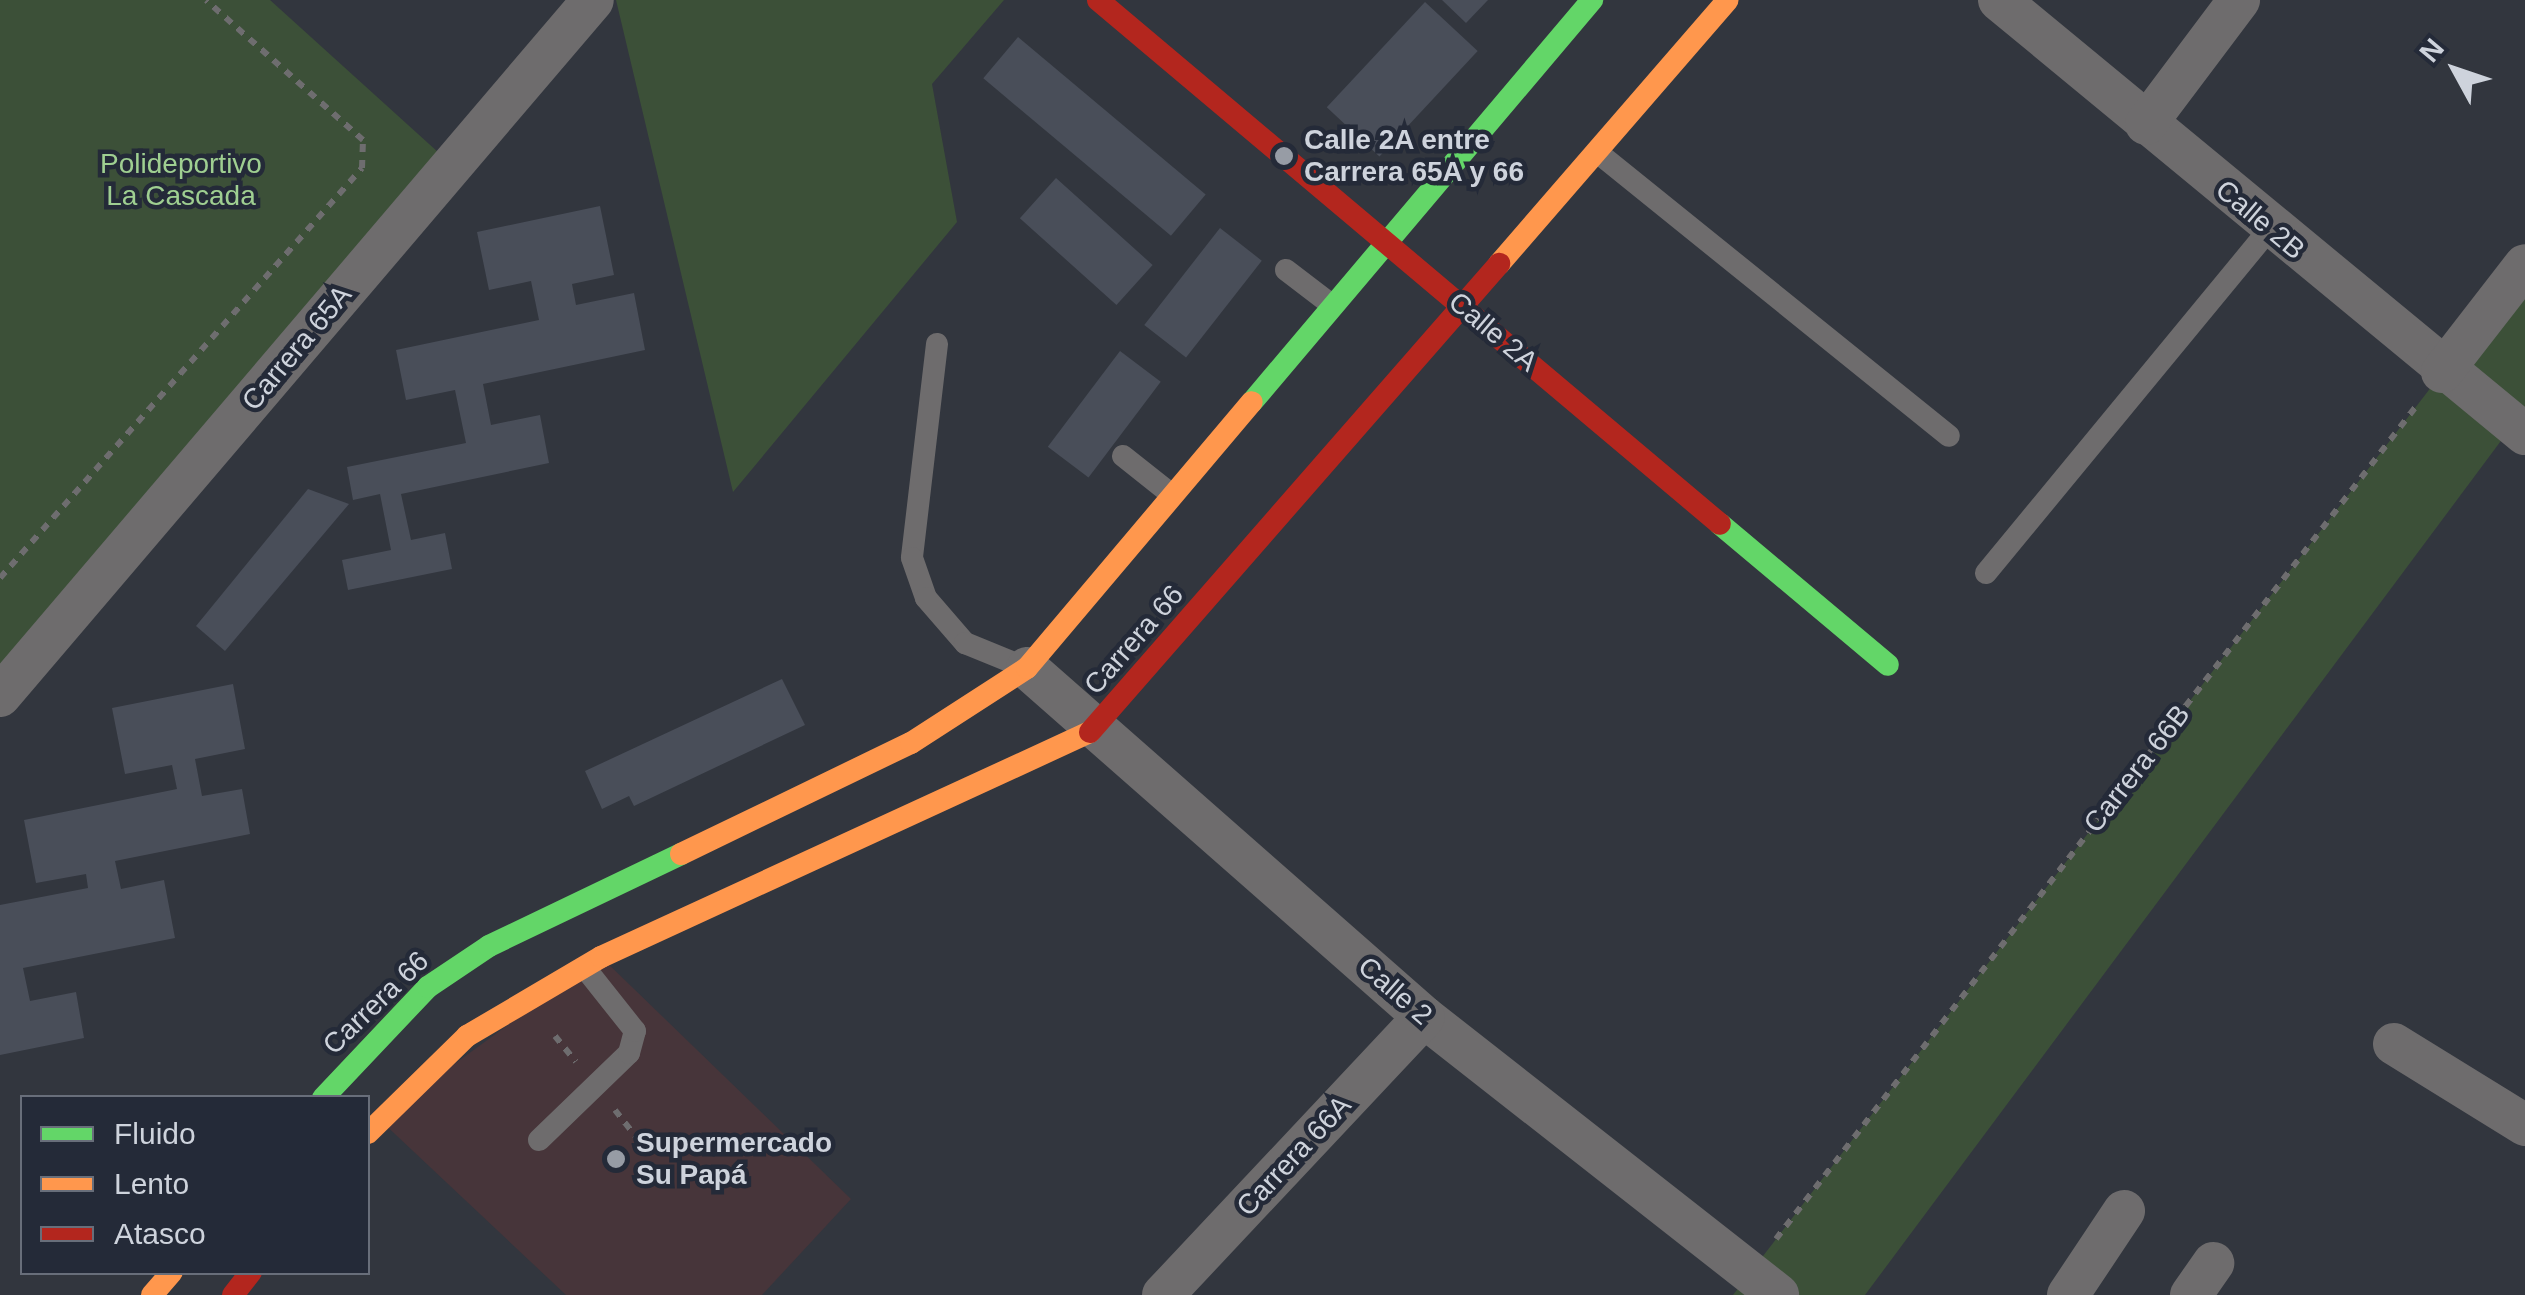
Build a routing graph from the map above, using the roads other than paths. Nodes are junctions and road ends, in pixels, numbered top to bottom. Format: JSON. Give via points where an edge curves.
{"nodes":[{"id":1,"x":593,"y":0,"type":"edge"},
{"id":2,"x":1098,"y":0,"type":"edge"},
{"id":3,"x":1592,"y":0,"type":"edge"},
{"id":4,"x":1728,"y":0,"type":"edge"},
{"id":5,"x":1999,"y":0,"type":"edge"},
{"id":6,"x":2239,"y":0,"type":"edge"},
{"id":7,"x":2146,"y":124,"type":"junction"},
{"id":8,"x":1597,"y":152,"type":"junction"},
{"id":9,"x":2270,"y":228,"type":"junction"},
{"id":10,"x":1388,"y":242,"type":"junction"},
{"id":11,"x":2525,"y":265,"type":"edge"},
{"id":12,"x":1286,"y":270,"type":"dead end"},
{"id":13,"x":1332,"y":306,"type":"junction"},
{"id":14,"x":1462,"y":307,"type":"junction"},
{"id":15,"x":937,"y":344,"type":"dead end"},
{"id":16,"x":2442,"y":372,"type":"junction"},
{"id":17,"x":2525,"y":434,"type":"edge"},
{"id":18,"x":1948,"y":436,"type":"dead end"},
{"id":19,"x":1124,"y":456,"type":"dead end"},
{"id":20,"x":1172,"y":496,"type":"junction"},
{"id":21,"x":1986,"y":573,"type":"dead end"},
{"id":22,"x":1888,"y":665,"type":"dead end"},
{"id":23,"x":1027,"y":668,"type":"junction"},
{"id":24,"x":0,"y":696,"type":"edge"},
{"id":25,"x":1096,"y":730,"type":"junction"},
{"id":26,"x":585,"y":968,"type":"junction"},
{"id":27,"x":1424,"y":1017,"type":"junction"},
{"id":28,"x":2394,"y":1044,"type":"dead end"},
{"id":29,"x":325,"y":1095,"type":"edge"},
{"id":30,"x":2525,"y":1125,"type":"edge"},
{"id":31,"x":370,"y":1131,"type":"edge"},
{"id":32,"x":539,"y":1140,"type":"dead end"},
{"id":33,"x":2124,"y":1211,"type":"dead end"},
{"id":34,"x":169,"y":1275,"type":"edge"},
{"id":35,"x":250,"y":1275,"type":"edge"},
{"id":36,"x":1764,"y":1284,"type":"edge"},
{"id":37,"x":152,"y":1295,"type":"edge"},
{"id":38,"x":233,"y":1295,"type":"edge"},
{"id":39,"x":1164,"y":1295,"type":"edge"},
{"id":40,"x":2068,"y":1295,"type":"edge"}],
"edges":[{"from":1,"to":24,"type":"street","name":"Carrera 65A"},
{"from":2,"to":10,"type":"main road","name":"Calle 2A"},
{"from":3,"to":10,"type":"main road","name":"Carrera 66"},
{"from":4,"to":8,"type":"main road","name":"Carrera 66"},
{"from":5,"to":7,"type":"street","name":"Calle 2B"},
{"from":6,"to":7,"type":"street"},
{"from":7,"to":9,"type":"street","name":"Calle 2B"},
{"from":8,"to":14,"type":"main road","name":"Carrera 66"},
{"from":8,"to":18,"type":"lane"},
{"from":9,"to":16,"type":"street","name":"Calle 2B"},
{"from":9,"to":21,"type":"lane"},
{"from":10,"to":13,"type":"main road","name":"Carrera 66"},
{"from":10,"to":14,"type":"main road","name":"Calle 2A"},
{"from":11,"to":16,"type":"street"},
{"from":12,"to":13,"type":"lane"},
{"from":13,"to":20,"type":"main road","name":"Carrera 66"},
{"from":14,"to":22,"type":"main road","name":"Calle 2A"},
{"from":14,"to":25,"type":"main road","name":"Carrera 66"},
{"from":15,"to":23,"type":"lane","via":[[912,558],[926,598],[965,643]]},
{"from":16,"to":17,"type":"street","name":"Calle 2B"},
{"from":19,"to":20,"type":"lane"},
{"from":20,"to":23,"type":"main road","name":"Carrera 66"},
{"from":23,"to":25,"type":"street","name":"Calle 2"},
{"from":23,"to":29,"type":"main road","name":"Carrera 66","via":[[910,742],[489,946],[428,987]]},
{"from":25,"to":26,"type":"main road","name":"Carrera 66"},
{"from":25,"to":27,"type":"street","name":"Calle 2"},
{"from":26,"to":31,"type":"main road","name":"Carrera 66","via":[[467,1036]]},
{"from":26,"to":32,"type":"lane","via":[[635,1032]]},
{"from":27,"to":36,"type":"street","name":"Calle 2"},
{"from":27,"to":39,"type":"street","name":"Carrera 66A"},
{"from":28,"to":30,"type":"street"},
{"from":33,"to":40,"type":"street"},
{"from":34,"to":37,"type":"main road"},
{"from":35,"to":38,"type":"main road"}]}
